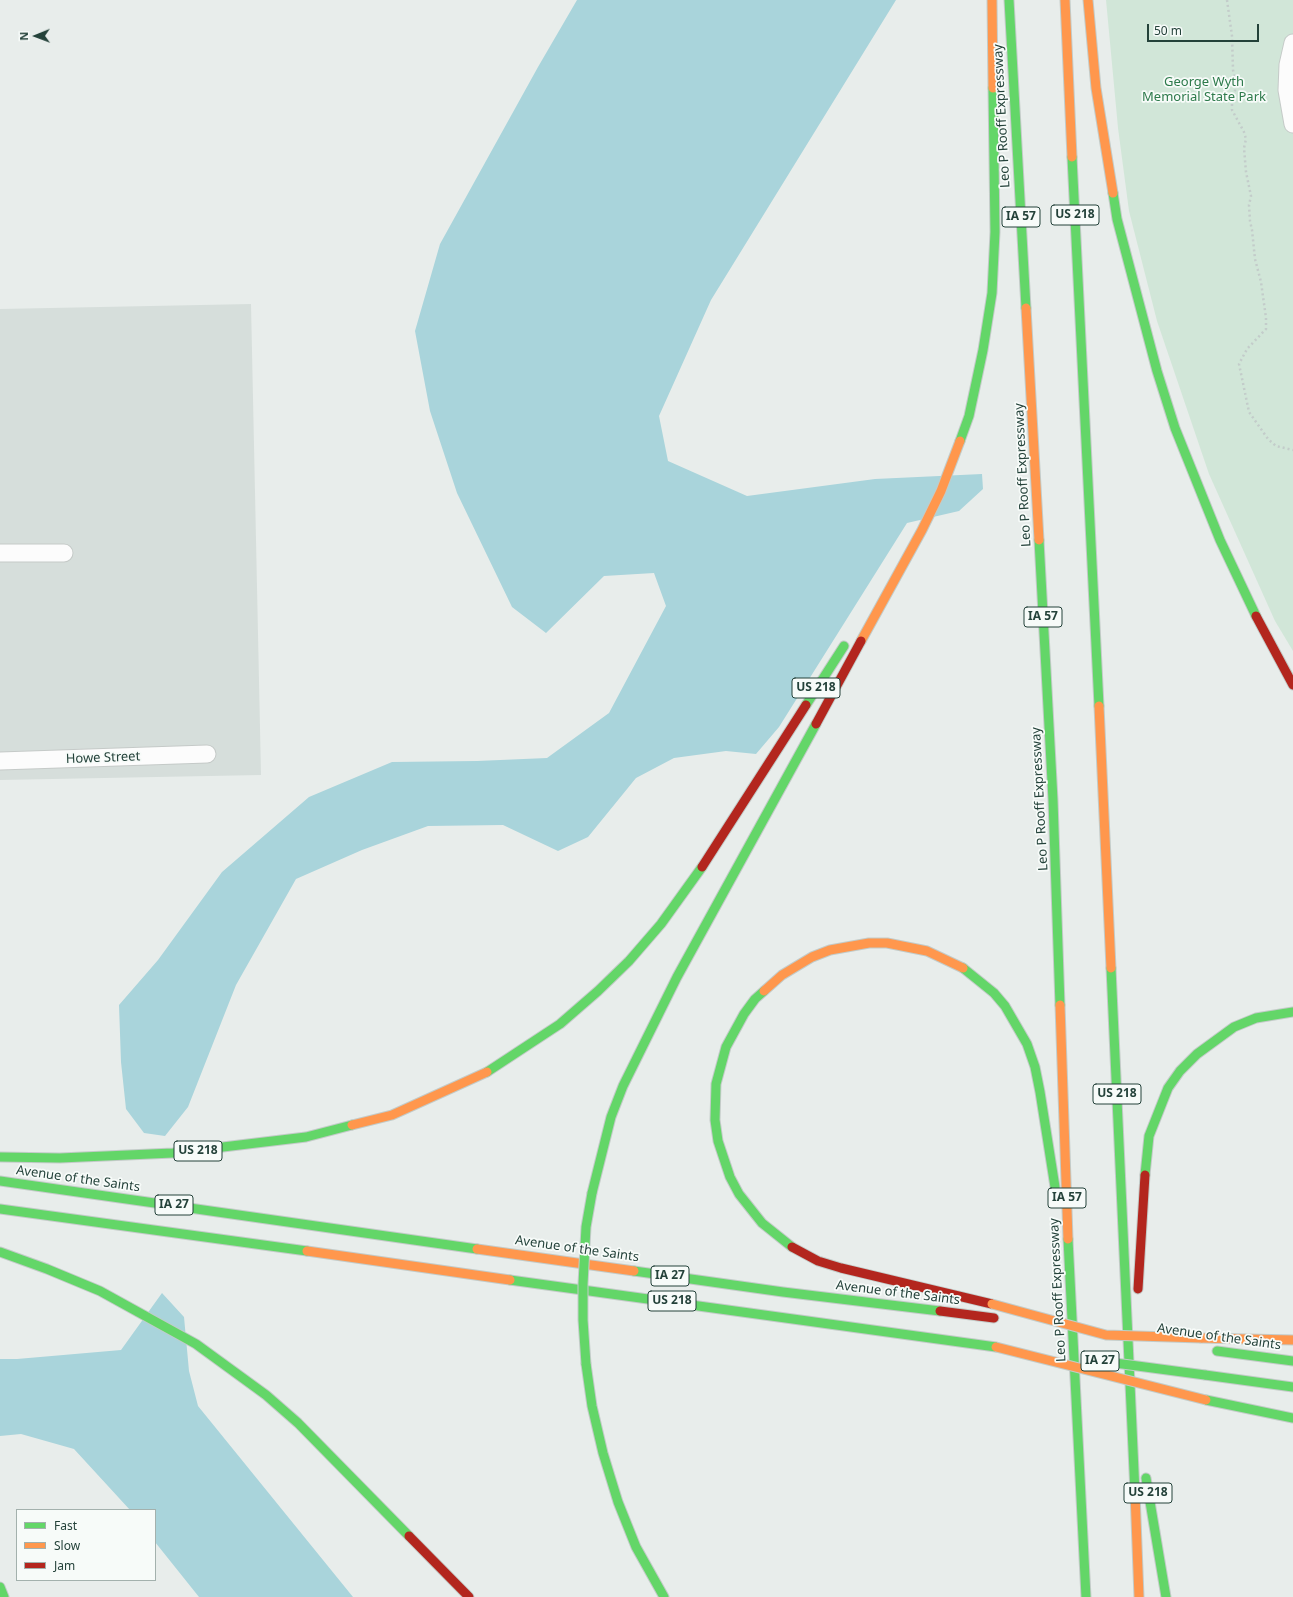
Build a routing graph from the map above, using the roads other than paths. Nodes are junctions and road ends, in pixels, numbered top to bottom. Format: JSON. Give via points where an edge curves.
{"nodes":[{"id":1,"x":992,"y":0,"type":"edge"},
{"id":2,"x":1009,"y":0,"type":"edge"},
{"id":3,"x":1065,"y":0,"type":"edge"},
{"id":4,"x":1088,"y":0,"type":"edge"},
{"id":5,"x":1293,"y":43,"type":"edge"},
{"id":6,"x":1293,"y":124,"type":"edge"},
{"id":7,"x":922,"y":530,"type":"junction"},
{"id":8,"x":0,"y":553,"type":"edge"},
{"id":9,"x":64,"y":553,"type":"dead end"},
{"id":10,"x":865,"y":614,"type":"dead end"},
{"id":11,"x":848,"y":640,"type":"dead end"},
{"id":12,"x":1293,"y":684,"type":"edge"},
{"id":13,"x":206,"y":754,"type":"dead end"},
{"id":14,"x":0,"y":761,"type":"edge"},
{"id":15,"x":1293,"y":1012,"type":"edge"},
{"id":16,"x":0,"y":1156,"type":"edge"},
{"id":17,"x":0,"y":1181,"type":"edge"},
{"id":18,"x":0,"y":1209,"type":"edge"},
{"id":19,"x":0,"y":1252,"type":"edge"},
{"id":20,"x":1070,"y":1287,"type":"junction"},
{"id":21,"x":998,"y":1319,"type":"dead end"},
{"id":22,"x":1024,"y":1322,"type":"dead end"},
{"id":23,"x":1106,"y":1335,"type":"junction"},
{"id":24,"x":1293,"y":1340,"type":"edge"},
{"id":25,"x":1187,"y":1346,"type":"dead end"},
{"id":26,"x":996,"y":1347,"type":"junction"},
{"id":27,"x":1210,"y":1350,"type":"dead end"},
{"id":28,"x":1293,"y":1361,"type":"edge"},
{"id":29,"x":1293,"y":1387,"type":"edge"},
{"id":30,"x":1131,"y":1388,"type":"junction"},
{"id":31,"x":1293,"y":1418,"type":"edge"},
{"id":32,"x":0,"y":1587,"type":"edge"},
{"id":33,"x":4,"y":1597,"type":"edge"},
{"id":34,"x":470,"y":1597,"type":"edge"},
{"id":35,"x":664,"y":1597,"type":"edge"},
{"id":36,"x":1086,"y":1597,"type":"edge"},
{"id":37,"x":1139,"y":1597,"type":"edge"},
{"id":38,"x":1166,"y":1597,"type":"edge"}],
"edges":[{"from":1,"to":7,"type":"main road","via":[[995,232],[992,293],[983,350],[968,416],[941,491]]},
{"from":2,"to":20,"type":"main road","name":"Leo P Rooff Expressway","number":"IA 57","via":[[1053,800]]},
{"from":3,"to":30,"type":"main road","number":"US 218"},
{"from":4,"to":12,"type":"main road","via":[[1096,88],[1117,219],[1142,318],[1175,428],[1220,540],[1272,648]]},
{"from":5,"to":6,"type":"street","via":[[1288,65],[1287,90]]},
{"from":7,"to":10,"type":"main road"},
{"from":7,"to":35,"type":"main road","bridge":true,"via":[[677,977],[623,1086],[611,1117],[592,1193],[585,1240],[583,1284],[586,1364],[592,1406],[618,1502],[636,1547]]},
{"from":8,"to":9,"type":"street"},
{"from":11,"to":16,"type":"main road","number":"US 218","via":[[690,885],[661,924],[598,991],[560,1024],[491,1070],[438,1096],[392,1114],[306,1137],[173,1153],[60,1158]]},
{"from":13,"to":14,"type":"street","name":"Howe Street"},
{"from":15,"to":30,"type":"main road","via":[[1256,1018],[1216,1038],[1180,1071],[1168,1088],[1158,1111],[1149,1136],[1145,1169]]},
{"from":17,"to":21,"type":"main road","name":"Avenue of the Saints","number":"IA 27","via":[[783,1292]]},
{"from":18,"to":26,"type":"main road","number":"US 218"},
{"from":19,"to":34,"type":"main road","via":[[100,1291],[196,1344],[266,1395],[298,1423]]},
{"from":20,"to":23,"type":"main road","bridge":true,"via":[[1035,1067],[1018,1027],[994,993],[963,968],[946,959],[921,950],[869,943],[830,950],[812,957],[782,975],[755,999],[726,1047],[716,1084],[716,1127],[722,1158],[730,1177],[739,1194],[762,1223],[796,1250],[818,1261]]},
{"from":20,"to":36,"type":"main road","name":"Leo P Rooff Expressway","number":"IA 57"},
{"from":22,"to":23,"type":"main road","name":"Avenue of the Saints","number":"IA 27","bridge":true},
{"from":23,"to":24,"type":"main road","bridge":true},
{"from":23,"to":25,"type":"main road","name":"Avenue of the Saints","number":"IA 27","bridge":true},
{"from":26,"to":29,"type":"main road","number":"IA 27","bridge":true},
{"from":26,"to":31,"type":"main road","bridge":true,"via":[[1206,1400]]},
{"from":27,"to":28,"type":"main road","name":"Avenue of the Saints"},
{"from":30,"to":37,"type":"main road"},
{"from":30,"to":38,"type":"main road","number":"US 218"},
{"from":32,"to":33,"type":"main road"}]}
